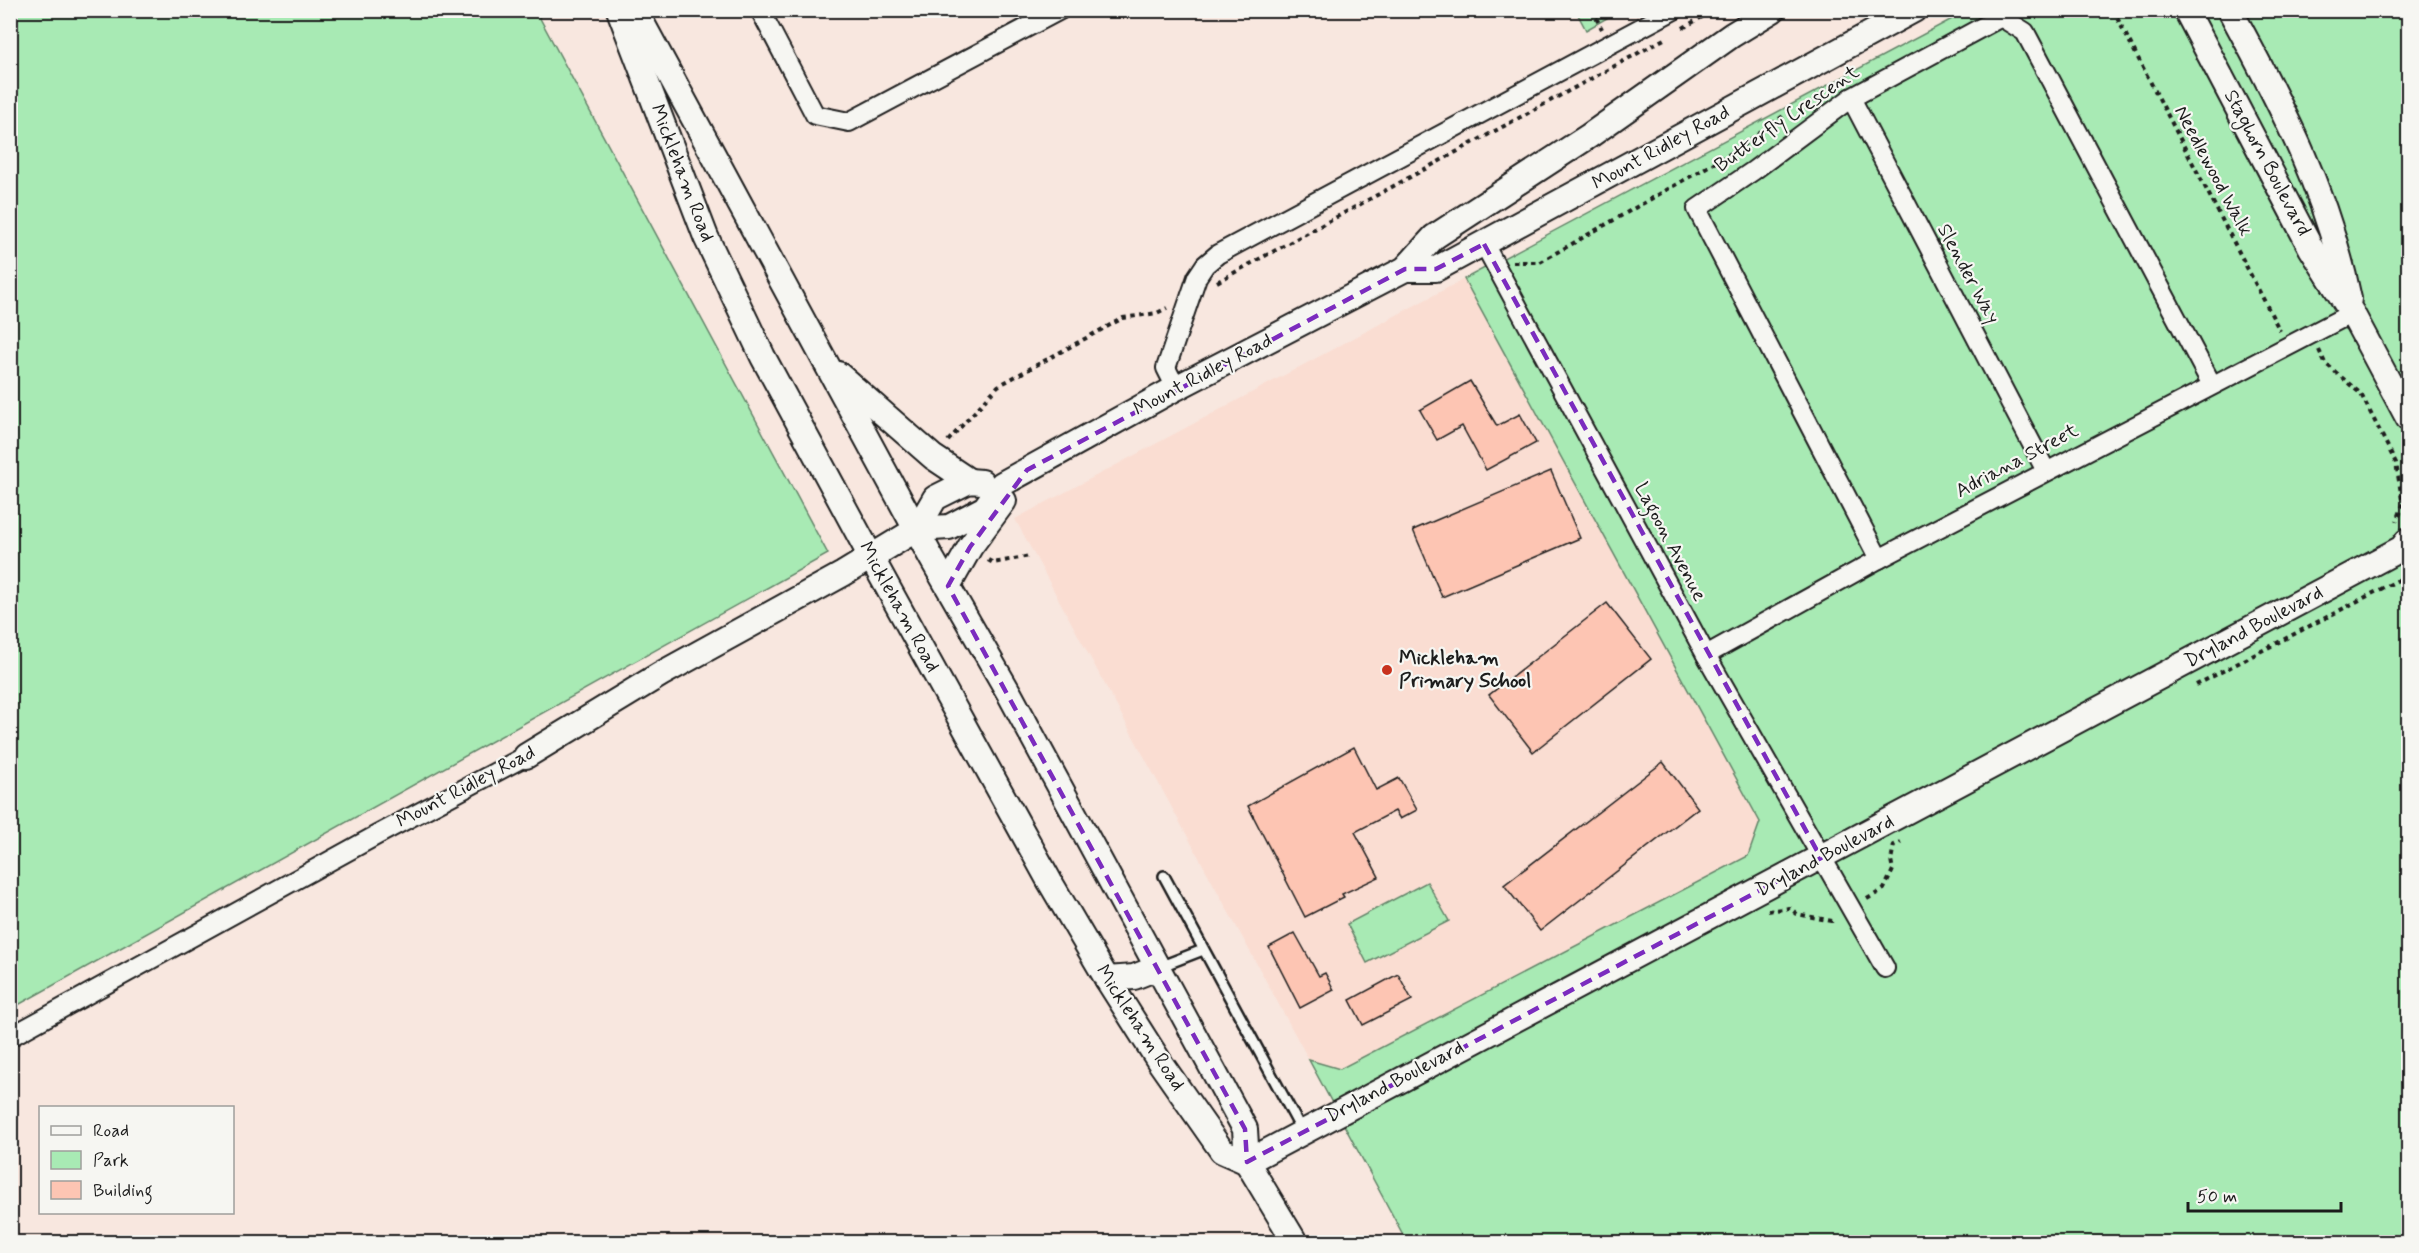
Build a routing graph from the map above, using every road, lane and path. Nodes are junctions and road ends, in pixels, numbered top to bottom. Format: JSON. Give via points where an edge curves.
{"nodes":[{"id":1,"x":619,"y":10,"type":"edge"},
{"id":2,"x":635,"y":10,"type":"edge"},
{"id":3,"x":760,"y":10,"type":"edge"},
{"id":4,"x":1060,"y":10,"type":"edge"},
{"id":5,"x":1674,"y":10,"type":"edge"},
{"id":6,"x":1714,"y":10,"type":"edge"},
{"id":7,"x":1773,"y":10,"type":"edge"},
{"id":8,"x":1914,"y":10,"type":"edge"},
{"id":9,"x":2113,"y":10,"type":"edge"},
{"id":10,"x":2186,"y":10,"type":"edge"},
{"id":11,"x":2230,"y":10,"type":"edge"},
{"id":12,"x":1680,"y":30,"type":"dead end"},
{"id":13,"x":1670,"y":36,"type":"dead end"},
{"id":14,"x":1851,"y":98,"type":"junction"},
{"id":15,"x":1786,"y":114,"type":"dead end"},
{"id":16,"x":1489,"y":253,"type":"junction"},
{"id":17,"x":1405,"y":269,"type":"junction"},
{"id":18,"x":1190,"y":296,"type":"junction"},
{"id":19,"x":2352,"y":313,"type":"junction"},
{"id":20,"x":2311,"y":334,"type":"junction"},
{"id":21,"x":2287,"y":345,"type":"junction"},
{"id":22,"x":827,"y":364,"type":"junction"},
{"id":23,"x":2212,"y":385,"type":"junction"},
{"id":24,"x":1176,"y":388,"type":"junction"},
{"id":25,"x":2406,"y":406,"type":"edge"},
{"id":26,"x":933,"y":457,"type":"junction"},
{"id":27,"x":1028,"y":470,"type":"junction"},
{"id":28,"x":2046,"y":471,"type":"junction"},
{"id":29,"x":969,"y":481,"type":"junction"},
{"id":30,"x":1002,"y":484,"type":"junction"},
{"id":31,"x":917,"y":529,"type":"junction"},
{"id":32,"x":2406,"y":545,"type":"edge"},
{"id":33,"x":871,"y":557,"type":"junction"},
{"id":34,"x":1879,"y":559,"type":"junction"},
{"id":35,"x":2409,"y":575,"type":"edge"},
{"id":36,"x":948,"y":586,"type":"junction"},
{"id":37,"x":1706,"y":655,"type":"junction"},
{"id":38,"x":2195,"y":686,"type":"dead end"},
{"id":39,"x":526,"y":756,"type":"joint"},
{"id":40,"x":1902,"y":841,"type":"dead end"},
{"id":41,"x":1821,"y":858,"type":"junction"},
{"id":42,"x":1890,"y":860,"type":"dead end"},
{"id":43,"x":1164,"y":876,"type":"dead end"},
{"id":44,"x":1203,"y":950,"type":"junction"},
{"id":45,"x":1157,"y":968,"type":"junction"},
{"id":46,"x":1885,"y":968,"type":"dead end"},
{"id":47,"x":1107,"y":979,"type":"junction"},
{"id":48,"x":10,"y":1036,"type":"edge"},
{"id":49,"x":1302,"y":1131,"type":"junction"},
{"id":50,"x":1247,"y":1162,"type":"junction"},
{"id":51,"x":1295,"y":1242,"type":"edge"}],
"edges":[{"from":1,"to":33,"type":"street","name":"Mickleham Road","via":[[706,237],[763,357]]},
{"from":2,"to":22,"type":"street","name":"Mickleham Road"},
{"from":3,"to":4,"type":"street","via":[[815,115],[849,122]]},
{"from":5,"to":18,"type":"street","via":[[1218,254],[1205,265]]},
{"from":6,"to":12,"type":"path"},
{"from":7,"to":17,"type":"street","name":"Mount Ridley Road","via":[[1434,237]]},
{"from":8,"to":16,"type":"street","name":"Mount Ridley Road"},
{"from":9,"to":21,"type":"path","name":"Needlewood Walk"},
{"from":10,"to":19,"type":"street","name":"Staghorn Boulevard","via":[[2311,248]]},
{"from":11,"to":19,"type":"street","name":"Staghorn Boulevard","via":[[2296,136],[2340,253]]},
{"from":13,"to":18,"type":"path"},
{"from":14,"to":23,"type":"street","name":"Butterfly Crescent","via":[[2001,17],[2025,32]]},
{"from":14,"to":28,"type":"street","name":"Slender Way"},
{"from":14,"to":34,"type":"street","name":"Butterfly Crescent","via":[[1697,209]]},
{"from":15,"to":16,"type":"path","via":[[1735,151],[1540,262]]},
{"from":16,"to":17,"type":"street","name":"Mount Ridley Road","via":[[1436,269]]},
{"from":16,"to":37,"type":"street","name":"Lagoon Avenue"},
{"from":17,"to":24,"type":"street","name":"Mount Ridley Road"},
{"from":18,"to":24,"type":"street","via":[[1166,368]]},
{"from":18,"to":26,"type":"path","via":[[1157,313],[1123,318],[998,386]]},
{"from":19,"to":20,"type":"street","name":"Adriana Street"},
{"from":19,"to":25,"type":"street","name":"Staghorn Boulevard"},
{"from":20,"to":21,"type":"street","name":"Adriana Street"},
{"from":20,"to":32,"type":"path","via":[[2325,363],[2361,394],[2396,463],[2403,505],[2393,531]]},
{"from":21,"to":23,"type":"street","name":"Adriana Street"},
{"from":22,"to":26,"type":"street"},
{"from":22,"to":31,"type":"street","name":"Mickleham Road"},
{"from":23,"to":28,"type":"street","name":"Adriana Street"},
{"from":24,"to":27,"type":"street","name":"Mount Ridley Road"},
{"from":26,"to":29,"type":"street"},
{"from":27,"to":30,"type":"street","name":"Mount Ridley Road"},
{"from":27,"to":36,"type":"street","via":[[970,547]]},
{"from":28,"to":34,"type":"street","name":"Adriana Street"},
{"from":29,"to":30,"type":"street"},
{"from":29,"to":31,"type":"street","name":"Mount Ridley Road","via":[[935,498]]},
{"from":30,"to":31,"type":"street","name":"Mount Ridley Road","via":[[985,508],[957,523]]},
{"from":31,"to":33,"type":"street","name":"Mount Ridley Road"},
{"from":31,"to":36,"type":"street","name":"Mickleham Road"},
{"from":32,"to":41,"type":"street","name":"Dryland Boulevard"},
{"from":33,"to":39,"type":"street","name":"Mount Ridley Road","via":[[661,674]]},
{"from":33,"to":47,"type":"street","name":"Mickleham Road"},
{"from":34,"to":37,"type":"street","name":"Adriana Street"},
{"from":35,"to":38,"type":"path"},
{"from":36,"to":45,"type":"street","name":"Mickleham Road"},
{"from":37,"to":41,"type":"street","name":"Lagoon Avenue"},
{"from":39,"to":48,"type":"street","name":"Mount Ridley Road"},
{"from":40,"to":42,"type":"path","via":[[1894,845]]},
{"from":41,"to":46,"type":"street","name":"Lagoon Avenue"},
{"from":41,"to":49,"type":"street","name":"Dryland Boulevard"},
{"from":43,"to":44,"type":"lane"},
{"from":44,"to":45,"type":"lane"},
{"from":44,"to":49,"type":"lane"},
{"from":45,"to":47,"type":"street","via":[[1134,977]]},
{"from":45,"to":50,"type":"street","name":"Mickleham Road","via":[[1245,1129]]},
{"from":47,"to":50,"type":"street","name":"Mickleham Road","via":[[1222,1151]]},
{"from":49,"to":50,"type":"street","name":"Dryland Boulevard"},
{"from":50,"to":51,"type":"street","name":"Mickleham Road"}]}
